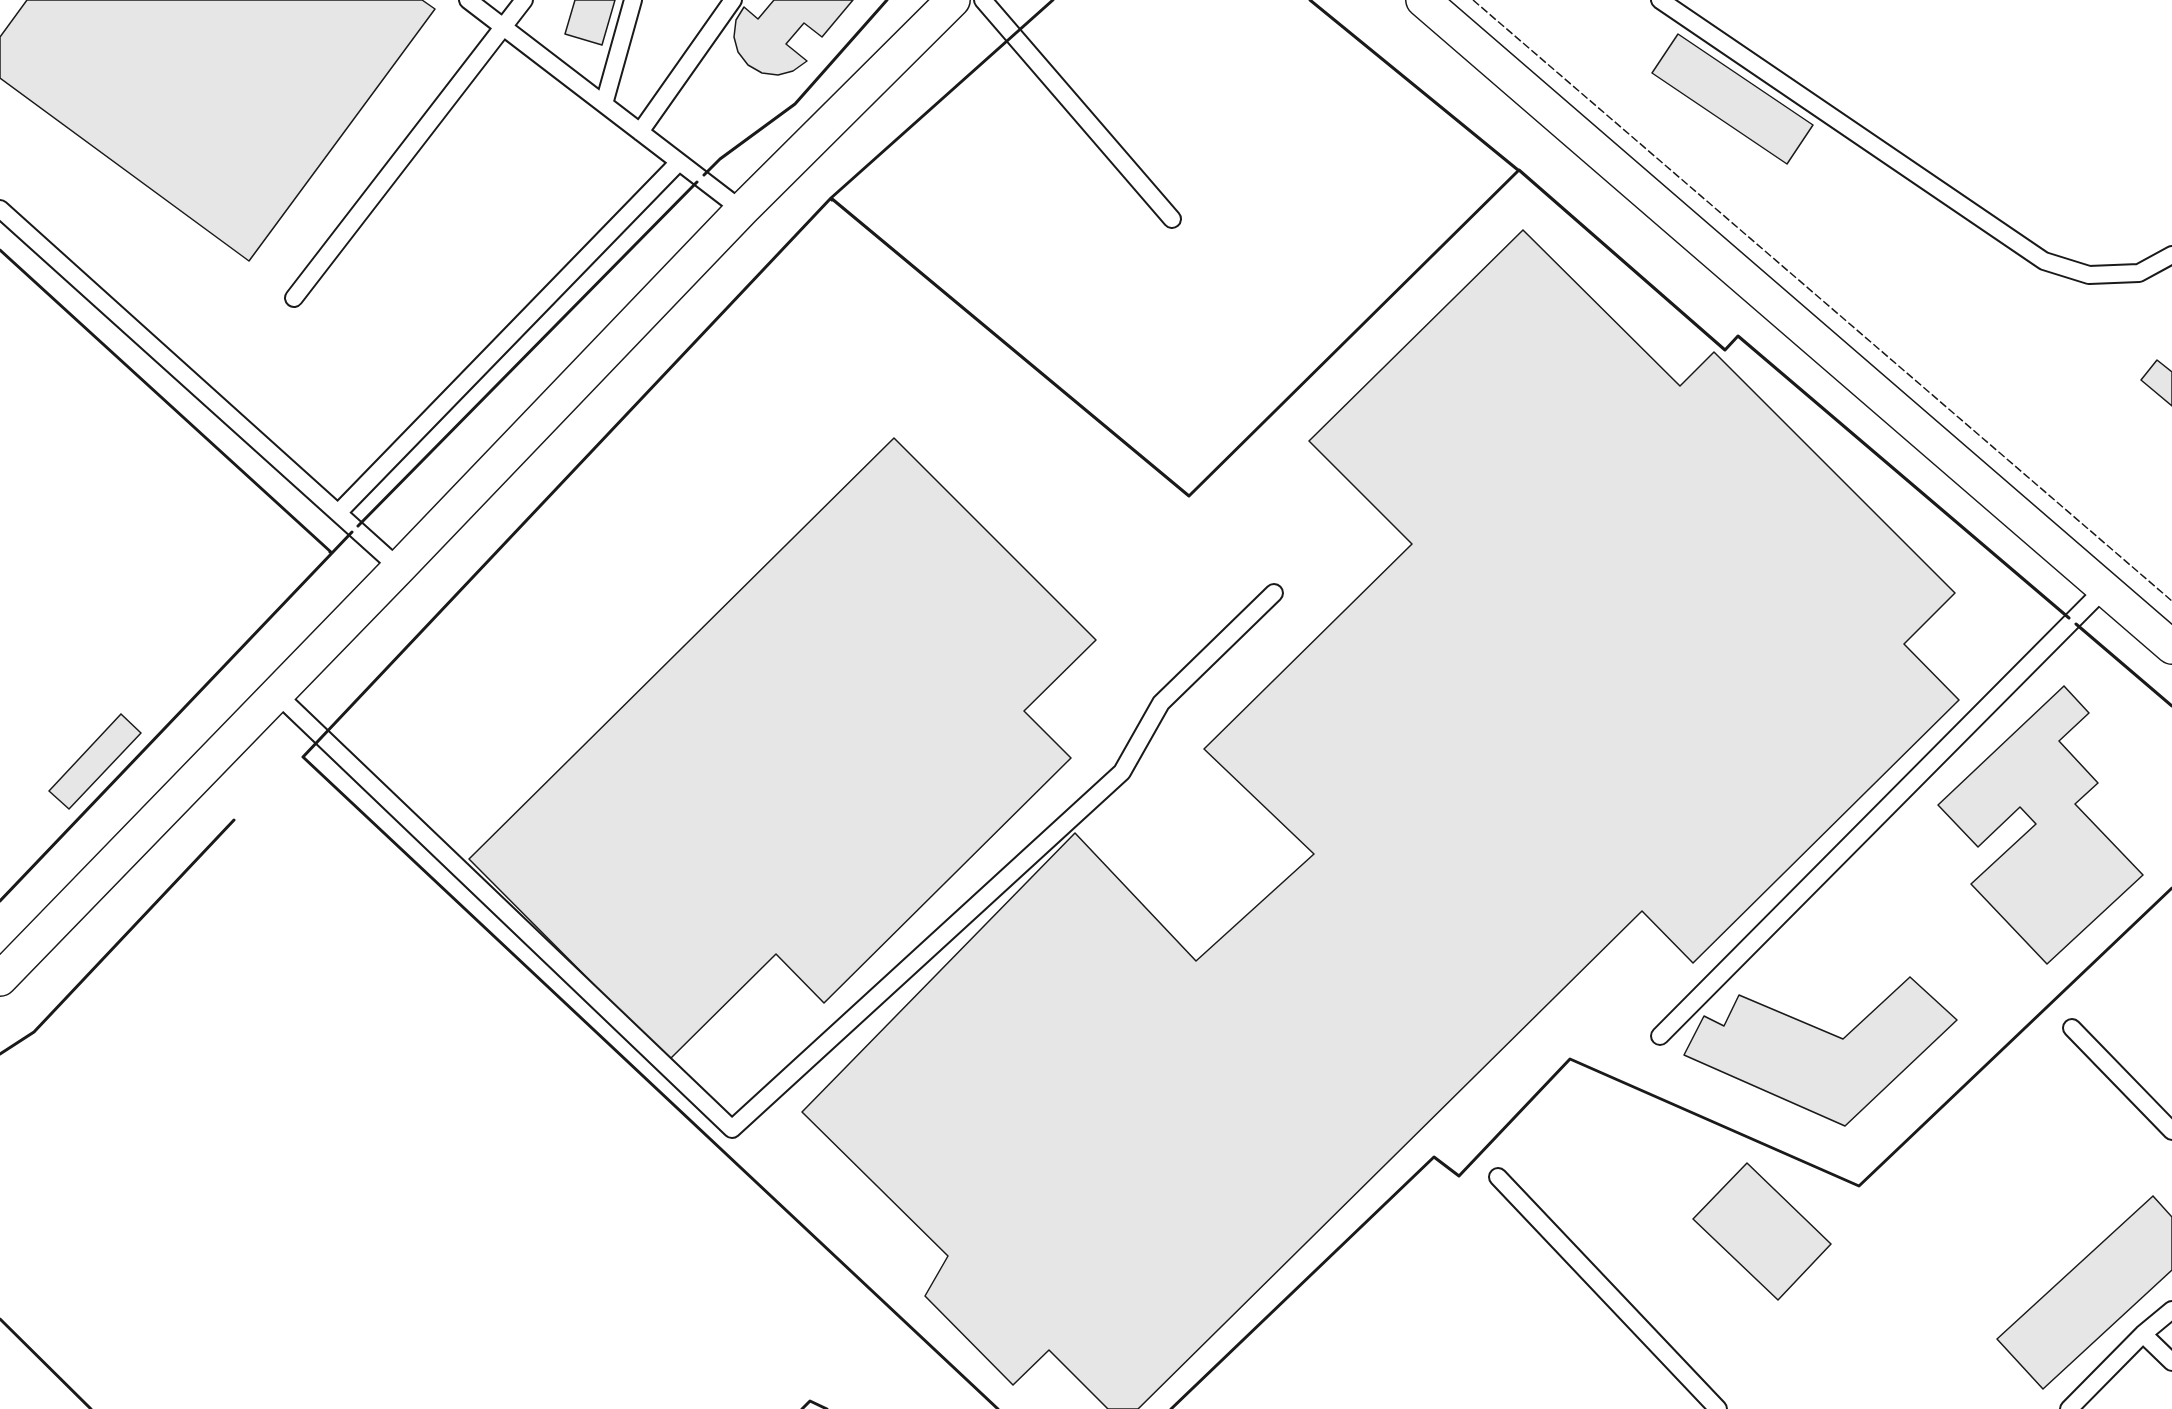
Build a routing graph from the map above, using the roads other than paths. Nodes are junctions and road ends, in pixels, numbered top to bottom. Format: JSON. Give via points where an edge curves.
{"nodes":[{"id":1,"x":468,"y":0,"type":"edge"},
{"id":2,"x":524,"y":0,"type":"edge"},
{"id":3,"x":633,"y":0,"type":"edge"},
{"id":4,"x":733,"y":0,"type":"edge"},
{"id":5,"x":952,"y":0,"type":"edge"},
{"id":6,"x":983,"y":0,"type":"edge"},
{"id":7,"x":1423,"y":0,"type":"edge"},
{"id":8,"x":1660,"y":0,"type":"edge"},
{"id":9,"x":503,"y":27,"type":"junction"},
{"id":10,"x":604,"y":104,"type":"junction"},
{"id":11,"x":640,"y":132,"type":"junction"},
{"id":12,"x":679,"y":162,"type":"junction"},
{"id":13,"x":0,"y":209,"type":"edge"},
{"id":14,"x":742,"y":210,"type":"junction"},
{"id":15,"x":1172,"y":219,"type":"dead end"},
{"id":16,"x":2172,"y":255,"type":"edge"},
{"id":17,"x":294,"y":298,"type":"dead end"},
{"id":18,"x":338,"y":513,"type":"junction"},
{"id":19,"x":399,"y":568,"type":"junction"},
{"id":20,"x":2104,"y":589,"type":"junction"},
{"id":21,"x":1275,"y":593,"type":"dead end"},
{"id":22,"x":2172,"y":647,"type":"edge"},
{"id":23,"x":277,"y":694,"type":"junction"},
{"id":24,"x":0,"y":979,"type":"edge"},
{"id":25,"x":2072,"y":1028,"type":"dead end"},
{"id":26,"x":1660,"y":1036,"type":"dead end"},
{"id":27,"x":2172,"y":1131,"type":"edge"},
{"id":28,"x":1498,"y":1177,"type":"dead end"},
{"id":29,"x":2172,"y":1310,"type":"edge"},
{"id":30,"x":2143,"y":1334,"type":"junction"},
{"id":31,"x":2172,"y":1362,"type":"edge"},
{"id":32,"x":1718,"y":1409,"type":"edge"},
{"id":33,"x":2068,"y":1409,"type":"edge"}],
"edges":[{"from":1,"to":9,"type":"lane"},
{"from":2,"to":9,"type":"lane"},
{"from":3,"to":10,"type":"lane"},
{"from":4,"to":11,"type":"lane"},
{"from":5,"to":14,"type":"street"},
{"from":6,"to":15,"type":"lane"},
{"from":7,"to":20,"type":"street"},
{"from":8,"to":16,"type":"lane","via":[[2044,261],[2089,275],[2139,273]]},
{"from":9,"to":10,"type":"lane"},
{"from":9,"to":17,"type":"lane"},
{"from":10,"to":11,"type":"lane"},
{"from":11,"to":12,"type":"lane"},
{"from":12,"to":14,"type":"lane"},
{"from":12,"to":18,"type":"lane"},
{"from":13,"to":18,"type":"lane"},
{"from":14,"to":19,"type":"street"},
{"from":18,"to":19,"type":"lane"},
{"from":19,"to":23,"type":"street"},
{"from":20,"to":22,"type":"street"},
{"from":20,"to":26,"type":"lane"},
{"from":21,"to":23,"type":"lane","via":[[1161,703],[1122,772],[732,1129]]},
{"from":23,"to":24,"type":"street"},
{"from":25,"to":27,"type":"lane"},
{"from":28,"to":32,"type":"lane"},
{"from":29,"to":30,"type":"lane"},
{"from":30,"to":31,"type":"lane"},
{"from":30,"to":33,"type":"lane"}]}
